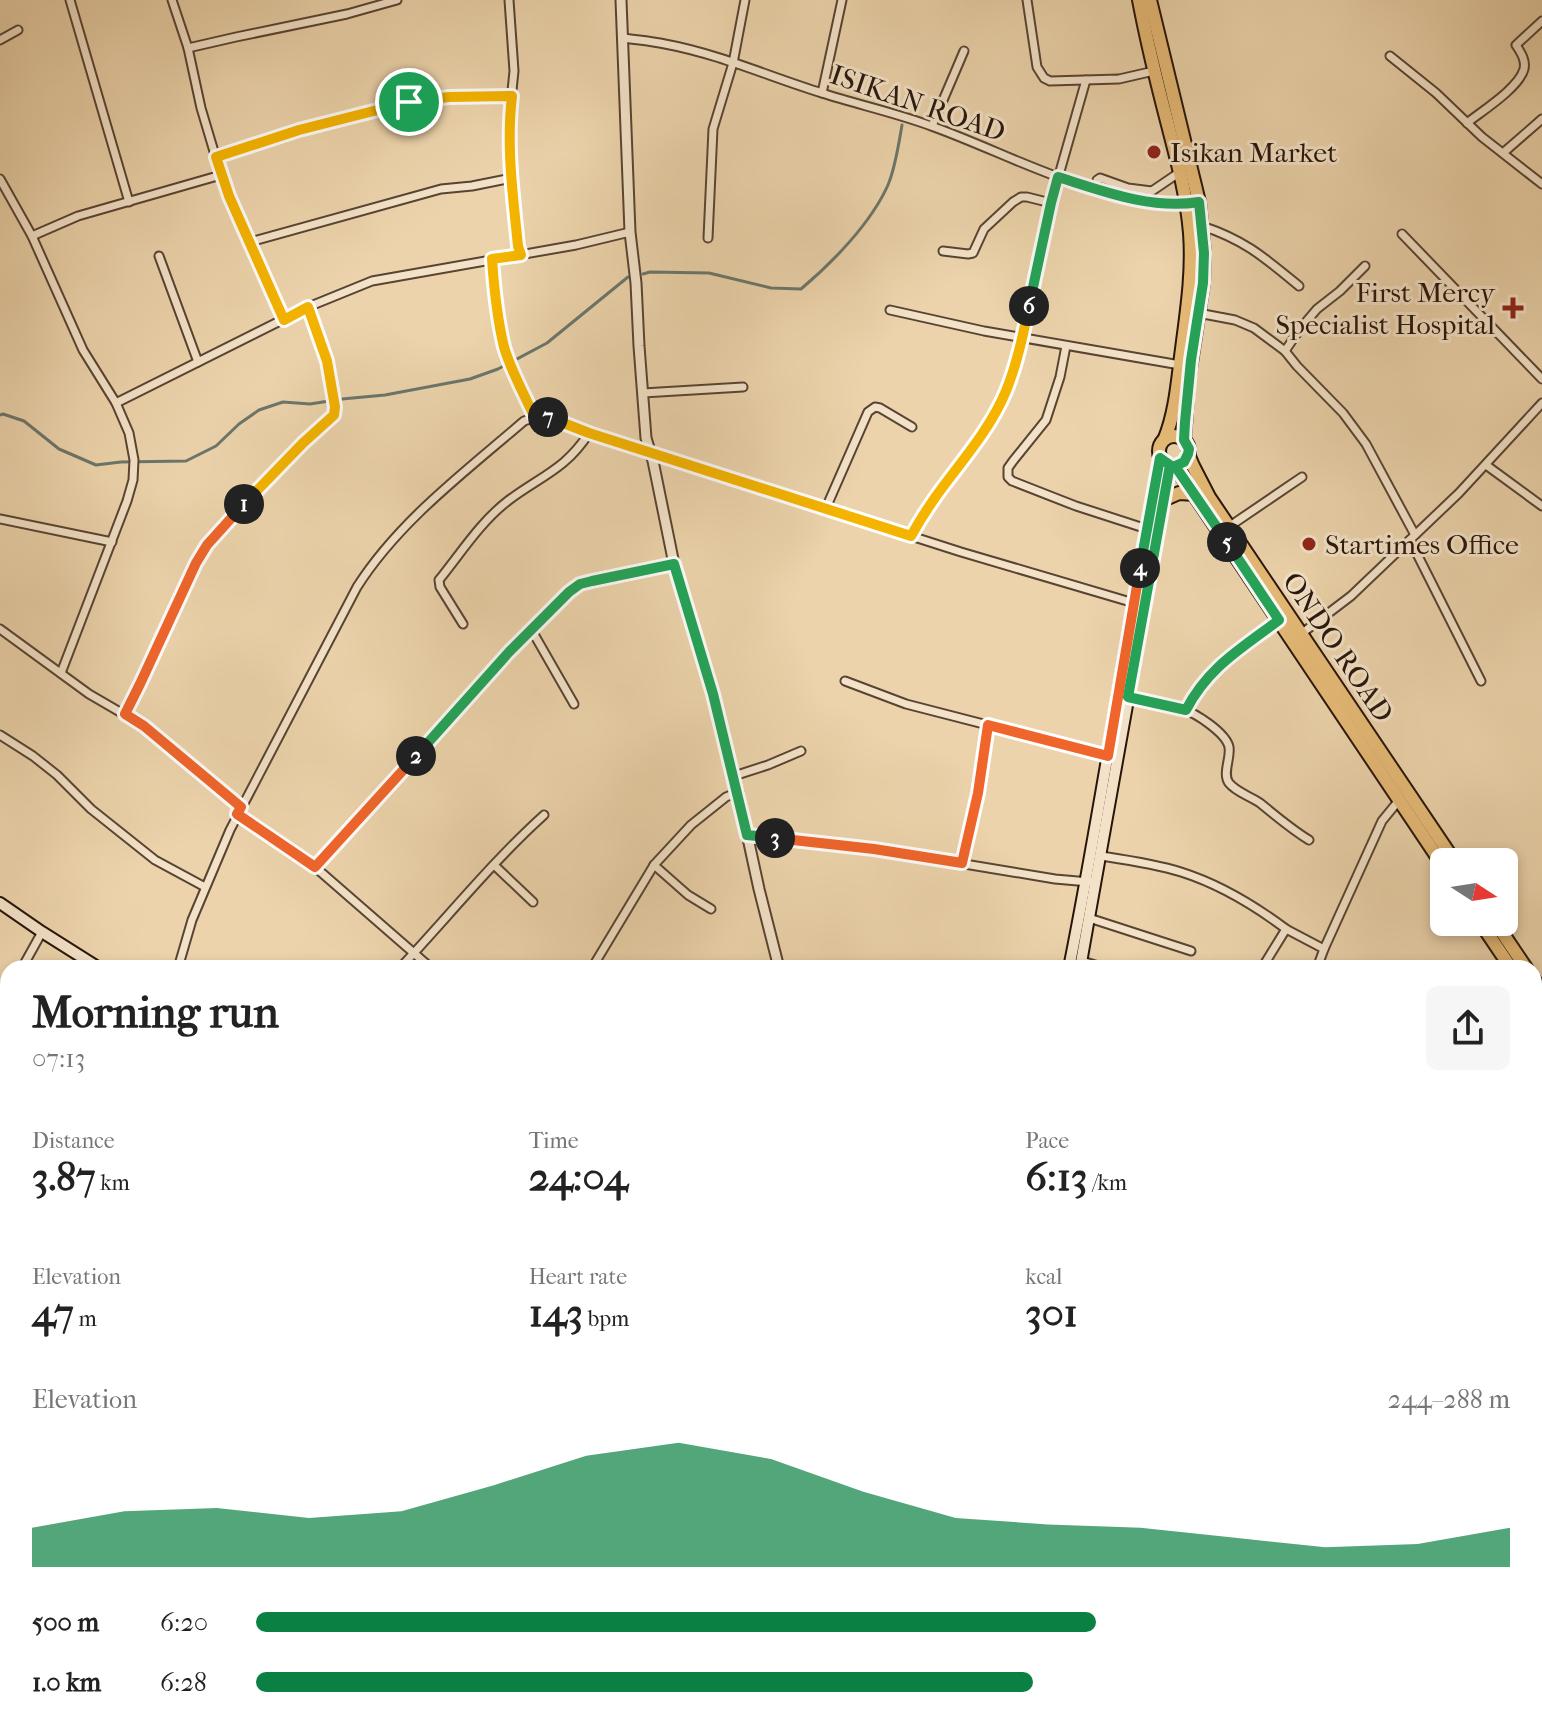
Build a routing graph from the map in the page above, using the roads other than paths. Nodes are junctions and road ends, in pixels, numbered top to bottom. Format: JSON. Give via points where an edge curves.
{"nodes":[{"id":1,"x":70,"y":0,"type":"edge"},
{"id":2,"x":172,"y":0,"type":"edge"},
{"id":3,"x":397,"y":0,"type":"edge"},
{"id":4,"x":509,"y":0,"type":"edge"},
{"id":5,"x":621,"y":0,"type":"edge"},
{"id":6,"x":745,"y":0,"type":"edge"},
{"id":7,"x":842,"y":0,"type":"edge"},
{"id":8,"x":1027,"y":0,"type":"edge"},
{"id":9,"x":1139,"y":0,"type":"edge"},
{"id":10,"x":1150,"y":0,"type":"edge"},
{"id":11,"x":1542,"y":21,"type":"edge"},
{"id":12,"x":18,"y":30,"type":"dead end"},
{"id":13,"x":623,"y":38,"type":"junction"},
{"id":14,"x":0,"y":40,"type":"edge"},
{"id":15,"x":188,"y":48,"type":"junction"},
{"id":16,"x":964,"y":51,"type":"dead end"},
{"id":17,"x":1390,"y":56,"type":"dead end"},
{"id":18,"x":733,"y":63,"type":"junction"},
{"id":19,"x":1154,"y":71,"type":"junction"},
{"id":20,"x":1086,"y":80,"type":"junction"},
{"id":21,"x":822,"y":93,"type":"junction"},
{"id":22,"x":512,"y":96,"type":"junction"},
{"id":23,"x":1542,"y":119,"type":"edge"},
{"id":24,"x":1467,"y":123,"type":"junction"},
{"id":25,"x":932,"y":126,"type":"junction"},
{"id":26,"x":1503,"y":153,"type":"junction"},
{"id":27,"x":216,"y":157,"type":"junction"},
{"id":28,"x":1180,"y":171,"type":"junction"},
{"id":29,"x":221,"y":175,"type":"junction"},
{"id":30,"x":1058,"y":177,"type":"junction"},
{"id":31,"x":512,"y":178,"type":"junction"},
{"id":32,"x":0,"y":179,"type":"edge"},
{"id":33,"x":1542,"y":184,"type":"edge"},
{"id":34,"x":1096,"y":189,"type":"junction"},
{"id":35,"x":129,"y":202,"type":"junction"},
{"id":36,"x":1051,"y":203,"type":"junction"},
{"id":37,"x":1193,"y":203,"type":"junction"},
{"id":38,"x":1202,"y":226,"type":"junction"},
{"id":39,"x":630,"y":232,"type":"junction"},
{"id":40,"x":1402,"y":234,"type":"dead end"},
{"id":41,"x":32,"y":236,"type":"junction"},
{"id":42,"x":708,"y":238,"type":"dead end"},
{"id":43,"x":250,"y":242,"type":"junction"},
{"id":44,"x":943,"y":251,"type":"dead end"},
{"id":45,"x":521,"y":255,"type":"junction"},
{"id":46,"x":159,"y":256,"type":"dead end"},
{"id":47,"x":492,"y":259,"type":"junction"},
{"id":48,"x":1365,"y":266,"type":"dead end"},
{"id":49,"x":1299,"y":286,"type":"dead end"},
{"id":50,"x":308,"y":307,"type":"junction"},
{"id":51,"x":890,"y":310,"type":"dead end"},
{"id":52,"x":1198,"y":313,"type":"junction"},
{"id":53,"x":284,"y":320,"type":"junction"},
{"id":54,"x":1023,"y":338,"type":"junction"},
{"id":55,"x":1066,"y":346,"type":"junction"},
{"id":56,"x":1285,"y":351,"type":"junction"},
{"id":57,"x":198,"y":362,"type":"junction"},
{"id":58,"x":1180,"y":365,"type":"junction"},
{"id":59,"x":1542,"y":379,"type":"edge"},
{"id":60,"x":743,"y":387,"type":"dead end"},
{"id":61,"x":643,"y":393,"type":"junction"},
{"id":62,"x":116,"y":403,"type":"junction"},
{"id":63,"x":1542,"y":403,"type":"edge"},
{"id":64,"x":534,"y":416,"type":"junction"},
{"id":65,"x":912,"y":427,"type":"dead end"},
{"id":66,"x":589,"y":433,"type":"junction"},
{"id":67,"x":1165,"y":438,"type":"junction"},
{"id":68,"x":1184,"y":440,"type":"junction"},
{"id":69,"x":650,"y":452,"type":"junction"},
{"id":70,"x":1188,"y":454,"type":"junction"},
{"id":71,"x":1168,"y":463,"type":"junction"},
{"id":72,"x":1486,"y":465,"type":"junction"},
{"id":73,"x":1302,"y":477,"type":"dead end"},
{"id":74,"x":1195,"y":494,"type":"junction"},
{"id":75,"x":1163,"y":500,"type":"junction"},
{"id":76,"x":1542,"y":506,"type":"edge"},
{"id":77,"x":826,"y":508,"type":"junction"},
{"id":78,"x":0,"y":519,"type":"edge"},
{"id":79,"x":1230,"y":526,"type":"junction"},
{"id":80,"x":1147,"y":529,"type":"junction"},
{"id":81,"x":911,"y":536,"type":"junction"},
{"id":82,"x":1412,"y":538,"type":"junction"},
{"id":83,"x":112,"y":542,"type":"junction"},
{"id":84,"x":674,"y":564,"type":"junction"},
{"id":85,"x":1134,"y":603,"type":"junction"},
{"id":86,"x":1279,"y":620,"type":"junction"},
{"id":87,"x":463,"y":624,"type":"dead end"},
{"id":88,"x":0,"y":629,"type":"edge"},
{"id":89,"x":531,"y":629,"type":"junction"},
{"id":90,"x":1297,"y":636,"type":"junction"},
{"id":91,"x":61,"y":673,"type":"junction"},
{"id":92,"x":845,"y":681,"type":"dead end"},
{"id":93,"x":1481,"y":681,"type":"dead end"},
{"id":94,"x":1128,"y":697,"type":"junction"},
{"id":95,"x":574,"y":704,"type":"dead end"},
{"id":96,"x":1186,"y":710,"type":"junction"},
{"id":97,"x":125,"y":714,"type":"junction"},
{"id":98,"x":988,"y":725,"type":"junction"},
{"id":99,"x":0,"y":735,"type":"edge"},
{"id":100,"x":801,"y":751,"type":"dead end"},
{"id":101,"x":1108,"y":756,"type":"junction"},
{"id":102,"x":734,"y":776,"type":"junction"},
{"id":103,"x":738,"y":792,"type":"junction"},
{"id":104,"x":1403,"y":795,"type":"junction"},
{"id":105,"x":239,"y":811,"type":"junction"},
{"id":106,"x":544,"y":815,"type":"dead end"},
{"id":107,"x":747,"y":835,"type":"junction"},
{"id":108,"x":1309,"y":840,"type":"dead end"},
{"id":109,"x":1433,"y":848,"type":"edge"},
{"id":110,"x":1444,"y":848,"type":"edge"},
{"id":111,"x":1101,"y":856,"type":"junction"},
{"id":112,"x":962,"y":863,"type":"junction"},
{"id":113,"x":494,"y":865,"type":"junction"},
{"id":114,"x":654,"y":865,"type":"junction"},
{"id":115,"x":315,"y":867,"type":"junction"},
{"id":116,"x":1091,"y":883,"type":"junction"},
{"id":117,"x":205,"y":887,"type":"junction"},
{"id":118,"x":533,"y":902,"type":"dead end"},
{"id":119,"x":0,"y":903,"type":"edge"},
{"id":120,"x":711,"y":909,"type":"dead end"},
{"id":121,"x":1089,"y":918,"type":"junction"},
{"id":122,"x":1286,"y":929,"type":"junction"},
{"id":123,"x":42,"y":932,"type":"junction"},
{"id":124,"x":1489,"y":936,"type":"edge"},
{"id":125,"x":1504,"y":936,"type":"edge"},
{"id":126,"x":1324,"y":949,"type":"junction"},
{"id":127,"x":1191,"y":951,"type":"dead end"},
{"id":128,"x":414,"y":953,"type":"junction"},
{"id":129,"x":26,"y":960,"type":"edge"},
{"id":130,"x":86,"y":960,"type":"edge"},
{"id":131,"x":180,"y":960,"type":"edge"},
{"id":132,"x":407,"y":960,"type":"edge"},
{"id":133,"x":422,"y":960,"type":"edge"},
{"id":134,"x":597,"y":960,"type":"edge"},
{"id":135,"x":777,"y":960,"type":"edge"},
{"id":136,"x":1071,"y":960,"type":"edge"},
{"id":137,"x":1082,"y":960,"type":"edge"},
{"id":138,"x":1267,"y":960,"type":"edge"},
{"id":139,"x":1320,"y":960,"type":"edge"},
{"id":140,"x":1506,"y":960,"type":"edge"},
{"id":141,"x":1521,"y":960,"type":"edge"}],
"edges":[{"from":1,"to":35,"type":"street"},
{"from":2,"to":15,"type":"street"},
{"from":3,"to":15,"type":"street"},
{"from":4,"to":22,"type":"street"},
{"from":5,"to":13,"type":"street"},
{"from":6,"to":18,"type":"street"},
{"from":7,"to":21,"type":"street"},
{"from":8,"to":20,"type":"street","via":[[1037,67],[1044,78]]},
{"from":9,"to":19,"type":"main road"},
{"from":10,"to":37,"type":"main road"},
{"from":11,"to":24,"type":"street","via":[[1516,45],[1524,62],[1517,83]]},
{"from":12,"to":14,"type":"street"},
{"from":13,"to":18,"type":"street","name":"ISIKAN ROAD"},
{"from":13,"to":39,"type":"street"},
{"from":15,"to":27,"type":"street"},
{"from":16,"to":25,"type":"street"},
{"from":17,"to":24,"type":"street"},
{"from":18,"to":21,"type":"street","name":"ISIKAN ROAD"},
{"from":18,"to":42,"type":"street","via":[[713,129]]},
{"from":19,"to":20,"type":"street"},
{"from":19,"to":28,"type":"main road"},
{"from":20,"to":30,"type":"street"},
{"from":21,"to":25,"type":"street","name":"ISIKAN ROAD"},
{"from":22,"to":27,"type":"street","via":[[409,102]]},
{"from":22,"to":31,"type":"street"},
{"from":23,"to":26,"type":"street"},
{"from":24,"to":26,"type":"street"},
{"from":25,"to":30,"type":"street","name":"ISIKAN ROAD"},
{"from":26,"to":33,"type":"street"},
{"from":27,"to":29,"type":"street"},
{"from":28,"to":34,"type":"street","via":[[1152,191],[1100,178]]},
{"from":28,"to":37,"type":"main road"},
{"from":29,"to":35,"type":"street"},
{"from":29,"to":43,"type":"street"},
{"from":30,"to":34,"type":"street","name":"ISIKAN ROAD"},
{"from":30,"to":36,"type":"street"},
{"from":31,"to":43,"type":"street","via":[[441,189]]},
{"from":31,"to":45,"type":"street"},
{"from":32,"to":41,"type":"street"},
{"from":34,"to":37,"type":"street","name":"ISIKAN ROAD","via":[[1149,201]]},
{"from":35,"to":41,"type":"street"},
{"from":36,"to":44,"type":"street","via":[[1021,197],[984,229],[973,253]]},
{"from":36,"to":54,"type":"street"},
{"from":37,"to":38,"type":"main road"},
{"from":37,"to":58,"type":"main road"},
{"from":38,"to":49,"type":"street","via":[[1247,245]]},
{"from":38,"to":52,"type":"main road"},
{"from":39,"to":45,"type":"street"},
{"from":39,"to":61,"type":"street"},
{"from":40,"to":59,"type":"street"},
{"from":41,"to":62,"type":"street","via":[[83,350]]},
{"from":43,"to":53,"type":"street"},
{"from":45,"to":47,"type":"street"},
{"from":46,"to":57,"type":"street"},
{"from":47,"to":50,"type":"street","via":[[372,281]]},
{"from":47,"to":64,"type":"street","via":[[505,347]]},
{"from":48,"to":56,"type":"street","via":[[1317,309]]},
{"from":50,"to":53,"type":"street"},
{"from":50,"to":97,"type":"street","via":[[327,361],[332,417],[207,545]]},
{"from":51,"to":54,"type":"street"},
{"from":52,"to":56,"type":"street","via":[[1254,328]]},
{"from":52,"to":68,"type":"main road"},
{"from":53,"to":57,"type":"street"},
{"from":54,"to":55,"type":"street"},
{"from":54,"to":81,"type":"street","via":[[1006,392],[990,421]]},
{"from":55,"to":58,"type":"street"},
{"from":55,"to":80,"type":"street","via":[[1046,420],[1008,468],[1008,477]]},
{"from":56,"to":82,"type":"street","via":[[1366,444]]},
{"from":57,"to":62,"type":"street"},
{"from":58,"to":67,"type":"main road"},
{"from":60,"to":61,"type":"street"},
{"from":61,"to":69,"type":"street"},
{"from":62,"to":83,"type":"street","via":[[134,460],[133,480]]},
{"from":63,"to":72,"type":"street"},
{"from":64,"to":66,"type":"street"},
{"from":64,"to":105,"type":"street","via":[[423,509],[371,565]]},
{"from":65,"to":77,"type":"street","via":[[880,408],[868,412]]},
{"from":66,"to":69,"type":"street"},
{"from":66,"to":87,"type":"street","via":[[567,461],[508,501],[439,580]]},
{"from":67,"to":68,"type":"main road","via":[[1175,435]]},
{"from":67,"to":71,"type":"main road","via":[[1159,447]]},
{"from":68,"to":70,"type":"main road"},
{"from":69,"to":77,"type":"street"},
{"from":69,"to":84,"type":"street"},
{"from":70,"to":71,"type":"main road","via":[[1184,462]]},
{"from":70,"to":79,"type":"main road","name":"ONDO ROAD"},
{"from":71,"to":74,"type":"main road","name":"ONDO ROAD"},
{"from":71,"to":75,"type":"main road"},
{"from":71,"to":80,"type":"main road"},
{"from":72,"to":76,"type":"street"},
{"from":72,"to":82,"type":"street"},
{"from":73,"to":79,"type":"street"},
{"from":74,"to":75,"type":"main road"},
{"from":74,"to":86,"type":"main road","name":"ONDO ROAD"},
{"from":75,"to":94,"type":"main road"},
{"from":77,"to":81,"type":"street"},
{"from":78,"to":83,"type":"street"},
{"from":79,"to":90,"type":"main road","name":"ONDO ROAD"},
{"from":80,"to":85,"type":"main road"},
{"from":81,"to":85,"type":"street"},
{"from":82,"to":90,"type":"street","via":[[1351,596]]},
{"from":82,"to":93,"type":"street"},
{"from":83,"to":91,"type":"street"},
{"from":84,"to":89,"type":"street","via":[[580,584]]},
{"from":84,"to":102,"type":"street"},
{"from":85,"to":101,"type":"main road"},
{"from":86,"to":90,"type":"main road","name":"ONDO ROAD"},
{"from":86,"to":96,"type":"street","via":[[1225,659],[1196,690]]},
{"from":88,"to":91,"type":"street"},
{"from":89,"to":95,"type":"street"},
{"from":89,"to":115,"type":"street"},
{"from":90,"to":104,"type":"main road","name":"ONDO ROAD"},
{"from":91,"to":97,"type":"street"},
{"from":92,"to":98,"type":"street","via":[[906,704]]},
{"from":94,"to":96,"type":"street"},
{"from":94,"to":111,"type":"main road"},
{"from":96,"to":108,"type":"street","via":[[1227,741],[1228,782]]},
{"from":97,"to":105,"type":"street"},
{"from":98,"to":101,"type":"street"},
{"from":98,"to":112,"type":"street"},
{"from":99,"to":117,"type":"street","via":[[57,775],[155,860]]},
{"from":100,"to":102,"type":"street"},
{"from":101,"to":116,"type":"main road"},
{"from":102,"to":103,"type":"street"},
{"from":103,"to":107,"type":"street"},
{"from":103,"to":114,"type":"street","via":[[691,825]]},
{"from":104,"to":109,"type":"main road","name":"ONDO ROAD"},
{"from":104,"to":110,"type":"main road","name":"ONDO ROAD"},
{"from":104,"to":126,"type":"street","via":[[1382,821]]},
{"from":105,"to":115,"type":"street"},
{"from":105,"to":117,"type":"street"},
{"from":106,"to":113,"type":"street"},
{"from":107,"to":112,"type":"street"},
{"from":107,"to":135,"type":"street"},
{"from":111,"to":116,"type":"main road"},
{"from":111,"to":122,"type":"street","via":[[1181,872],[1232,894]]},
{"from":112,"to":116,"type":"street"},
{"from":113,"to":118,"type":"street"},
{"from":113,"to":128,"type":"street"},
{"from":114,"to":120,"type":"street"},
{"from":114,"to":134,"type":"street"},
{"from":115,"to":128,"type":"street"},
{"from":116,"to":121,"type":"main road"},
{"from":116,"to":136,"type":"main road"},
{"from":117,"to":131,"type":"street"},
{"from":119,"to":123,"type":"main road"},
{"from":121,"to":127,"type":"street"},
{"from":121,"to":137,"type":"main road"},
{"from":122,"to":126,"type":"street"},
{"from":122,"to":138,"type":"street"},
{"from":123,"to":129,"type":"street"},
{"from":123,"to":130,"type":"main road"},
{"from":124,"to":140,"type":"main road"},
{"from":125,"to":141,"type":"main road"},
{"from":126,"to":139,"type":"street"},
{"from":128,"to":132,"type":"street"},
{"from":128,"to":133,"type":"street"}]}
